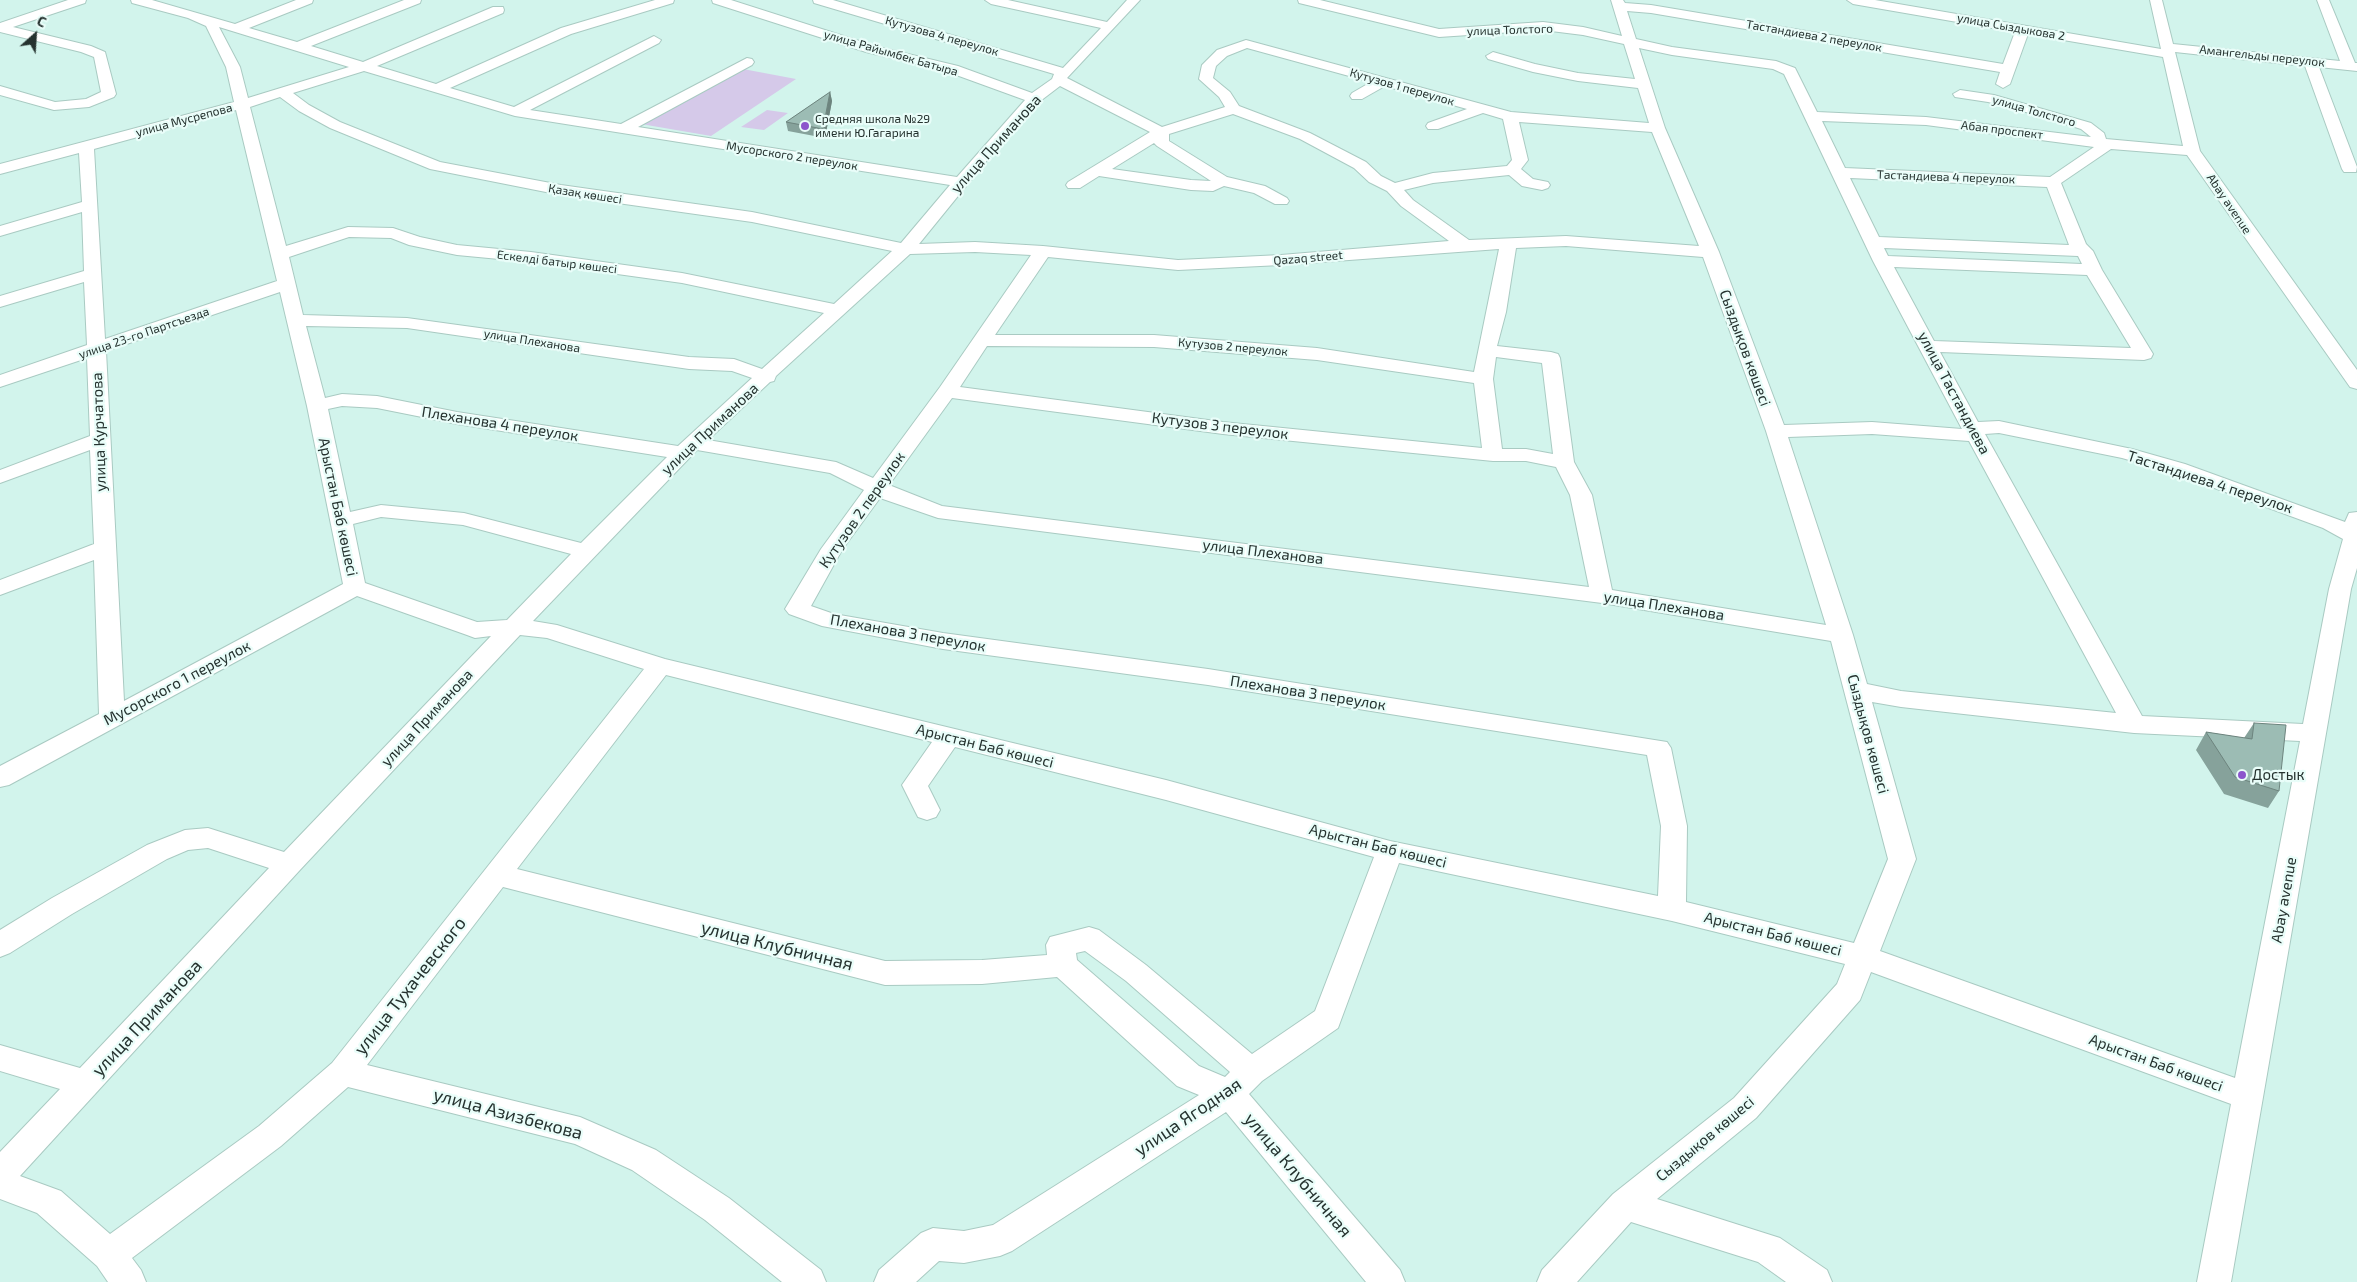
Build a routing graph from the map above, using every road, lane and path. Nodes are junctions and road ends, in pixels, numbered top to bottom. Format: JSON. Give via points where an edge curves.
{"nodes":[{"id":1,"x":80,"y":0,"type":"edge"},
{"id":2,"x":137,"y":0,"type":"edge"},
{"id":3,"x":307,"y":0,"type":"edge"},
{"id":4,"x":415,"y":0,"type":"edge"},
{"id":5,"x":668,"y":0,"type":"edge"},
{"id":6,"x":718,"y":0,"type":"edge"},
{"id":7,"x":819,"y":0,"type":"edge"},
{"id":8,"x":991,"y":0,"type":"edge"},
{"id":9,"x":1134,"y":0,"type":"edge"},
{"id":10,"x":1304,"y":0,"type":"edge"},
{"id":11,"x":1853,"y":0,"type":"edge"},
{"id":12,"x":2156,"y":0,"type":"edge"},
{"id":13,"x":2323,"y":0,"type":"edge"},
{"id":14,"x":1618,"y":3,"type":"edge"},
{"id":15,"x":193,"y":7,"type":"edge"},
{"id":16,"x":498,"y":10,"type":"dead end"},
{"id":17,"x":1516,"y":16,"type":"dead end"},
{"id":18,"x":1109,"y":26,"type":"junction"},
{"id":19,"x":0,"y":28,"type":"edge"},
{"id":20,"x":236,"y":28,"type":"junction"},
{"id":21,"x":2023,"y":29,"type":"junction"},
{"id":22,"x":1629,"y":35,"type":"junction"},
{"id":23,"x":654,"y":40,"type":"dead end"},
{"id":24,"x":300,"y":46,"type":"junction"},
{"id":25,"x":2168,"y":51,"type":"junction"},
{"id":26,"x":1493,"y":56,"type":"dead end"},
{"id":27,"x":2310,"y":61,"type":"junction"},
{"id":28,"x":747,"y":62,"type":"dead end"},
{"id":29,"x":1776,"y":65,"type":"joint"},
{"id":30,"x":366,"y":66,"type":"junction"},
{"id":31,"x":2353,"y":66,"type":"edge"},
{"id":32,"x":2008,"y":69,"type":"junction"},
{"id":33,"x":1062,"y":76,"type":"junction"},
{"id":34,"x":1384,"y":81,"type":"junction"},
{"id":35,"x":1644,"y":84,"type":"junction"},
{"id":36,"x":438,"y":88,"type":"junction"},
{"id":37,"x":0,"y":90,"type":"edge"},
{"id":38,"x":281,"y":91,"type":"junction"},
{"id":39,"x":2000,"y":92,"type":"dead end"},
{"id":40,"x":1960,"y":94,"type":"dead end"},
{"id":41,"x":1357,"y":96,"type":"dead end"},
{"id":42,"x":1034,"y":99,"type":"junction"},
{"id":43,"x":244,"y":104,"type":"junction"},
{"id":44,"x":1233,"y":109,"type":"junction"},
{"id":45,"x":1480,"y":109,"type":"junction"},
{"id":46,"x":516,"y":112,"type":"junction"},
{"id":47,"x":1510,"y":116,"type":"junction"},
{"id":48,"x":1810,"y":116,"type":"junction"},
{"id":49,"x":1433,"y":126,"type":"dead end"},
{"id":50,"x":1658,"y":128,"type":"junction"},
{"id":51,"x":623,"y":129,"type":"junction"},
{"id":52,"x":1161,"y":132,"type":"junction"},
{"id":53,"x":2103,"y":143,"type":"junction"},
{"id":54,"x":86,"y":146,"type":"junction"},
{"id":55,"x":2192,"y":151,"type":"junction"},
{"id":56,"x":0,"y":169,"type":"edge"},
{"id":57,"x":2350,"y":169,"type":"dead end"},
{"id":58,"x":1512,"y":170,"type":"junction"},
{"id":59,"x":1095,"y":171,"type":"junction"},
{"id":60,"x":1840,"y":173,"type":"junction"},
{"id":61,"x":1222,"y":181,"type":"junction"},
{"id":62,"x":960,"y":182,"type":"junction"},
{"id":63,"x":2052,"y":182,"type":"junction"},
{"id":64,"x":1074,"y":185,"type":"dead end"},
{"id":65,"x":1542,"y":185,"type":"dead end"},
{"id":66,"x":1393,"y":188,"type":"junction"},
{"id":67,"x":1280,"y":201,"type":"dead end"},
{"id":68,"x":90,"y":205,"type":"junction"},
{"id":69,"x":0,"y":231,"type":"edge"},
{"id":70,"x":1509,"y":242,"type":"junction"},
{"id":71,"x":1874,"y":242,"type":"junction"},
{"id":72,"x":1465,"y":245,"type":"junction"},
{"id":73,"x":905,"y":249,"type":"junction"},
{"id":74,"x":1043,"y":251,"type":"junction"},
{"id":75,"x":2084,"y":251,"type":"junction"},
{"id":76,"x":1710,"y":252,"type":"junction"},
{"id":77,"x":279,"y":254,"type":"junction"},
{"id":78,"x":1882,"y":261,"type":"junction"},
{"id":79,"x":2093,"y":270,"type":"junction"},
{"id":80,"x":92,"y":274,"type":"junction"},
{"id":81,"x":288,"y":283,"type":"junction"},
{"id":82,"x":0,"y":302,"type":"edge"},
{"id":83,"x":837,"y":310,"type":"junction"},
{"id":84,"x":294,"y":320,"type":"junction"},
{"id":85,"x":980,"y":340,"type":"junction"},
{"id":86,"x":1928,"y":346,"type":"junction"},
{"id":87,"x":96,"y":349,"type":"junction"},
{"id":88,"x":1487,"y":350,"type":"junction"},
{"id":89,"x":767,"y":377,"type":"junction"},
{"id":90,"x":1483,"y":379,"type":"junction"},
{"id":91,"x":0,"y":381,"type":"edge"},
{"id":92,"x":2357,"y":383,"type":"edge"},
{"id":93,"x":947,"y":391,"type":"junction"},
{"id":94,"x":317,"y":406,"type":"junction"},
{"id":95,"x":1776,"y":431,"type":"junction"},
{"id":96,"x":1975,"y":432,"type":"junction"},
{"id":97,"x":99,"y":440,"type":"junction"},
{"id":98,"x":688,"y":448,"type":"junction"},
{"id":99,"x":1493,"y":455,"type":"junction"},
{"id":100,"x":1564,"y":462,"type":"junction"},
{"id":101,"x":0,"y":477,"type":"edge"},
{"id":102,"x":877,"y":488,"type":"junction"},
{"id":103,"x":340,"y":521,"type":"junction"},
{"id":104,"x":2356,"y":531,"type":"edge"},
{"id":105,"x":104,"y":548,"type":"junction"},
{"id":106,"x":586,"y":551,"type":"junction"},
{"id":107,"x":355,"y":587,"type":"junction"},
{"id":108,"x":0,"y":588,"type":"edge"},
{"id":109,"x":2348,"y":594,"type":"edge"},
{"id":110,"x":1602,"y":596,"type":"junction"},
{"id":111,"x":797,"y":609,"type":"joint"},
{"id":112,"x":512,"y":628,"type":"junction"},
{"id":113,"x":1841,"y":635,"type":"junction"},
{"id":114,"x":660,"y":666,"type":"junction"},
{"id":115,"x":1857,"y":691,"type":"junction"},
{"id":116,"x":112,"y":718,"type":"junction"},
{"id":117,"x":2134,"y":724,"type":"junction"},
{"id":118,"x":2314,"y":733,"type":"junction"},
{"id":119,"x":949,"y":737,"type":"junction"},
{"id":120,"x":0,"y":778,"type":"edge"},
{"id":121,"x":927,"y":810,"type":"dead end"},
{"id":122,"x":1390,"y":851,"type":"junction"},
{"id":123,"x":289,"y":864,"type":"junction"},
{"id":124,"x":497,"y":875,"type":"junction"},
{"id":125,"x":1672,"y":910,"type":"junction"},
{"id":126,"x":0,"y":945,"type":"edge"},
{"id":127,"x":1863,"y":956,"type":"junction"},
{"id":128,"x":1063,"y":965,"type":"junction"},
{"id":129,"x":0,"y":1058,"type":"edge"},
{"id":130,"x":344,"y":1072,"type":"junction"},
{"id":131,"x":1240,"y":1082,"type":"junction"},
{"id":132,"x":86,"y":1083,"type":"junction"},
{"id":133,"x":2249,"y":1097,"type":"junction"},
{"id":134,"x":0,"y":1175,"type":"edge"},
{"id":135,"x":0,"y":1184,"type":"edge"},
{"id":136,"x":1626,"y":1205,"type":"junction"},
{"id":137,"x":109,"y":1255,"type":"junction"},
{"id":138,"x":129,"y":1282,"type":"edge"},
{"id":139,"x":809,"y":1282,"type":"edge"},
{"id":140,"x":891,"y":1282,"type":"edge"},
{"id":141,"x":1388,"y":1282,"type":"edge"},
{"id":142,"x":1554,"y":1282,"type":"edge"},
{"id":143,"x":1815,"y":1282,"type":"edge"},
{"id":144,"x":2214,"y":1282,"type":"edge"}],
"edges":[{"from":1,"to":19,"type":"street"},
{"from":2,"to":15,"type":"street","name":"Арыстан Баб көшесі","via":[[169,9]]},
{"from":3,"to":20,"type":"street"},
{"from":4,"to":24,"type":"street"},
{"from":5,"to":36,"type":"street","via":[[566,30]]},
{"from":6,"to":42,"type":"street","name":"улица Райымбек Батыра","via":[[871,49],[952,69]]},
{"from":7,"to":33,"type":"street","name":"Кутузова 4 переулок"},
{"from":8,"to":18,"type":"street"},
{"from":9,"to":18,"type":"street","name":"улица Приманова"},
{"from":10,"to":22,"type":"street","name":"улица Толстого","via":[[1439,33],[1543,26]]},
{"from":11,"to":21,"type":"street","name":"улица Сыздыкова 2"},
{"from":12,"to":25,"type":"street","name":"Abay avenue"},
{"from":13,"to":31,"type":"street"},
{"from":14,"to":22,"type":"street","name":"Сыздықов көшесі"},
{"from":14,"to":32,"type":"street","name":"Тастандиева 2 переулок"},
{"from":15,"to":20,"type":"street","name":"Мусорского 2 переулок"},
{"from":15,"to":43,"type":"street","name":"Арыстан Баб көшесі","via":[[211,24],[233,67]]},
{"from":16,"to":30,"type":"street"},
{"from":17,"to":22,"type":"street","via":[[1576,20]]},
{"from":18,"to":33,"type":"street","name":"улица Приманова"},
{"from":19,"to":37,"type":"street","via":[[100,55],[109,94],[89,103],[54,106]]},
{"from":20,"to":24,"type":"street","name":"Мусорского 2 переулок"},
{"from":21,"to":25,"type":"street","name":"улица Сыздыкова 2"},
{"from":21,"to":32,"type":"street"},
{"from":22,"to":29,"type":"street","name":"улица Толстого","via":[[1672,51]]},
{"from":22,"to":35,"type":"street","name":"Сыздықов көшесі"},
{"from":23,"to":46,"type":"street"},
{"from":24,"to":30,"type":"street","name":"Мусорского 2 переулок"},
{"from":25,"to":27,"type":"street","name":"Амангельды переулок"},
{"from":25,"to":55,"type":"street","name":"Abay avenue"},
{"from":26,"to":35,"type":"street","via":[[1578,77]]},
{"from":27,"to":31,"type":"street","name":"Амангельды переулок"},
{"from":27,"to":57,"type":"street"},
{"from":28,"to":51,"type":"street"},
{"from":29,"to":48,"type":"street","name":"улица Тастандиева","via":[[1790,71]]},
{"from":30,"to":36,"type":"street","name":"Мусорского 2 переулок"},
{"from":30,"to":38,"type":"street","name":"улица Мусрепова"},
{"from":32,"to":39,"type":"street"},
{"from":33,"to":42,"type":"street","name":"улица Приманова"},
{"from":33,"to":52,"type":"street"},
{"from":34,"to":41,"type":"street"},
{"from":34,"to":44,"type":"street","name":"Кутузов 1 переулок","via":[[1246,44],[1222,53],[1208,65],[1206,79],[1225,95]]},
{"from":34,"to":45,"type":"street","name":"Кутузов 1 переулок"},
{"from":35,"to":50,"type":"street","name":"Сыздықов көшесі"},
{"from":36,"to":46,"type":"street","name":"Мусорского 2 переулок"},
{"from":38,"to":43,"type":"street","name":"улица Мусрепова"},
{"from":38,"to":73,"type":"street","name":"Қазақ көшесі","via":[[335,126],[436,166],[561,190],[752,217]]},
{"from":40,"to":53,"type":"street","name":"улица Толстого","via":[[1989,98],[2086,126]]},
{"from":42,"to":62,"type":"street","name":"улица Приманова"},
{"from":43,"to":54,"type":"street","name":"улица Мусрепова"},
{"from":43,"to":77,"type":"street","name":"Арыстан Баб көшесі"},
{"from":44,"to":52,"type":"street"},
{"from":44,"to":66,"type":"street","via":[[1304,136],[1360,165],[1375,179]]},
{"from":45,"to":47,"type":"street","name":"Кутузов 1 переулок"},
{"from":45,"to":49,"type":"street"},
{"from":46,"to":51,"type":"street","name":"Мусорского 2 переулок"},
{"from":47,"to":50,"type":"street","name":"Кутузов 1 переулок"},
{"from":47,"to":58,"type":"street","via":[[1520,160]]},
{"from":48,"to":53,"type":"street","name":"Абая проспект","via":[[1926,121]]},
{"from":48,"to":60,"type":"street","name":"улица Тастандиева"},
{"from":50,"to":76,"type":"street","name":"Сыздықов көшесі"},
{"from":51,"to":62,"type":"street","name":"Мусорского 2 переулок"},
{"from":52,"to":59,"type":"street"},
{"from":52,"to":61,"type":"street","via":[[1162,143]]},
{"from":53,"to":55,"type":"street","name":"Абая проспект"},
{"from":53,"to":63,"type":"street"},
{"from":54,"to":56,"type":"street","name":"улица Мусрепова"},
{"from":54,"to":68,"type":"street","name":"улица Курчатова"},
{"from":55,"to":92,"type":"street","name":"Abay avenue"},
{"from":58,"to":65,"type":"street","via":[[1528,183]]},
{"from":58,"to":66,"type":"street","via":[[1433,178]]},
{"from":59,"to":61,"type":"street","via":[[1190,185],[1213,186]]},
{"from":59,"to":64,"type":"street"},
{"from":60,"to":63,"type":"street","name":"Тастандиева 4 переулок"},
{"from":60,"to":71,"type":"street","name":"улица Тастандиева"},
{"from":61,"to":67,"type":"street","via":[[1260,189]]},
{"from":62,"to":73,"type":"street","name":"улица Приманова"},
{"from":63,"to":75,"type":"street","via":[[2078,246]]},
{"from":66,"to":72,"type":"street","via":[[1407,203]]},
{"from":68,"to":69,"type":"street"},
{"from":68,"to":80,"type":"street","name":"улица Курчатова"},
{"from":70,"to":72,"type":"street","name":"Qazaq street"},
{"from":70,"to":76,"type":"street","name":"Qazaq street","via":[[1566,241]]},
{"from":70,"to":88,"type":"street"},
{"from":71,"to":75,"type":"street"},
{"from":71,"to":78,"type":"street","name":"улица Тастандиева"},
{"from":72,"to":74,"type":"street","name":"Qazaq street","via":[[1178,265]]},
{"from":73,"to":74,"type":"street","name":"Qazaq street","via":[[975,247]]},
{"from":73,"to":83,"type":"street","name":"улица Приманова"},
{"from":74,"to":85,"type":"street","name":"Кутузов 2 переулок"},
{"from":75,"to":79,"type":"street"},
{"from":76,"to":95,"type":"street","name":"Сыздықов көшесі"},
{"from":77,"to":81,"type":"street","name":"Арыстан Баб көшесі"},
{"from":77,"to":83,"type":"street","name":"Ескелді батыр көшесі","via":[[348,232],[393,233],[457,250],[682,278]]},
{"from":78,"to":79,"type":"street"},
{"from":78,"to":86,"type":"street","name":"улица Тастандиева"},
{"from":79,"to":86,"type":"street","via":[[2144,354]]},
{"from":80,"to":82,"type":"street"},
{"from":80,"to":87,"type":"street","name":"улица Курчатова"},
{"from":81,"to":84,"type":"street","name":"Арыстан Баб көшесі"},
{"from":81,"to":87,"type":"street","name":"улица 23-го Партсъезда"},
{"from":83,"to":89,"type":"street","name":"улица Приманова"},
{"from":84,"to":89,"type":"street","name":"улица Плеханова","via":[[407,323],[689,364],[734,366]]},
{"from":84,"to":94,"type":"street","name":"Арыстан Баб көшесі"},
{"from":85,"to":90,"type":"street","name":"Кутузов 2 переулок","via":[[1173,342],[1317,354]]},
{"from":85,"to":93,"type":"street","name":"Кутузов 2 переулок"},
{"from":86,"to":96,"type":"street","name":"улица Тастандиева"},
{"from":87,"to":91,"type":"street","name":"улица 23-го Партсъезда"},
{"from":87,"to":97,"type":"street","name":"улица Курчатова"},
{"from":88,"to":90,"type":"street"},
{"from":88,"to":100,"type":"street","via":[[1551,358]]},
{"from":89,"to":98,"type":"street","name":"улица Приманова"},
{"from":90,"to":99,"type":"street"},
{"from":93,"to":99,"type":"street","name":"Кутузов 3 переулок","via":[[1222,428]]},
{"from":93,"to":102,"type":"street","name":"Кутузов 2 переулок"},
{"from":94,"to":98,"type":"street","name":"Плеханова 4 переулок","via":[[342,400],[377,402],[457,418]]},
{"from":94,"to":103,"type":"street","name":"Арыстан Баб көшесі"},
{"from":95,"to":96,"type":"street","name":"Тастандиева 4 переулок","via":[[1872,428]]},
{"from":95,"to":113,"type":"street","name":"Сыздықов көшесі"},
{"from":96,"to":104,"type":"street","name":"Тастандиева 4 переулок","via":[[1999,427],[2125,453],[2178,468]]},
{"from":96,"to":117,"type":"street","name":"улица Тастандиева"},
{"from":97,"to":101,"type":"street"},
{"from":97,"to":105,"type":"street","name":"улица Курчатова"},
{"from":98,"to":102,"type":"street","name":"улица Плеханова","via":[[836,468]]},
{"from":98,"to":106,"type":"street","name":"улица Приманова"},
{"from":99,"to":100,"type":"street","name":"Кутузов 3 переулок","via":[[1526,455]]},
{"from":100,"to":110,"type":"street","via":[[1581,495]]},
{"from":102,"to":110,"type":"street","name":"улица Плеханова","via":[[938,512]]},
{"from":102,"to":111,"type":"street","name":"Кутузов 2 переулок","via":[[832,548]]},
{"from":103,"to":106,"type":"street","via":[[381,511],[464,519]]},
{"from":103,"to":107,"type":"street","name":"Арыстан Баб көшесі"},
{"from":104,"to":109,"type":"street","name":"Abay avenue"},
{"from":105,"to":108,"type":"street"},
{"from":105,"to":116,"type":"street","name":"улица Курчатова"},
{"from":106,"to":112,"type":"street","name":"улица Приманова"},
{"from":107,"to":112,"type":"street","name":"Арыстан Баб көшесі","via":[[475,630]]},
{"from":107,"to":116,"type":"street","name":"Мусорского 1 переулок"},
{"from":109,"to":118,"type":"street","name":"Abay avenue"},
{"from":110,"to":113,"type":"street","name":"улица Плеханова"},
{"from":111,"to":125,"type":"street","name":"Плеханова 3 переулок","via":[[830,621],[943,641],[1196,676],[1658,748],[1674,826]]},
{"from":112,"to":114,"type":"street","name":"Арыстан Баб көшесі","via":[[549,630]]},
{"from":112,"to":123,"type":"street","name":"улица Приманова"},
{"from":113,"to":115,"type":"street","name":"Сыздықов көшесі"},
{"from":114,"to":119,"type":"street","name":"Арыстан Баб көшесі"},
{"from":114,"to":124,"type":"street","name":"улица Тухачевского"},
{"from":115,"to":117,"type":"street","via":[[1901,699]]},
{"from":115,"to":127,"type":"street","name":"Сыздықов көшесі","via":[[1902,859]]},
{"from":116,"to":120,"type":"street","name":"Мусорского 1 переулок"},
{"from":117,"to":118,"type":"street"},
{"from":118,"to":133,"type":"street","name":"Abay avenue"},
{"from":119,"to":121,"type":"street","via":[[915,785]]},
{"from":119,"to":122,"type":"street","name":"Арыстан Баб көшесі","via":[[1166,790]]},
{"from":122,"to":125,"type":"street","name":"Арыстан Баб көшесі"},
{"from":122,"to":131,"type":"street","name":"улица Ягодная","via":[[1327,1019]]},
{"from":123,"to":126,"type":"street","via":[[208,838],[185,840],[157,852]]},
{"from":123,"to":132,"type":"street","name":"улица Приманова"},
{"from":124,"to":128,"type":"street","name":"улица Клубничная","via":[[885,973],[982,972]]},
{"from":124,"to":130,"type":"street","name":"улица Тухачевского"},
{"from":125,"to":127,"type":"street","name":"Арыстан Баб көшесі"},
{"from":127,"to":133,"type":"street","name":"Арыстан Баб көшесі"},
{"from":127,"to":136,"type":"street","name":"Сыздықов көшесі","via":[[1849,991],[1745,1108]]},
{"from":128,"to":131,"type":"street","name":"улица Клубничная","via":[[1188,1076]]},
{"from":128,"to":131,"type":"street","name":"улица Клубничная","via":[[1060,945],[1089,938],[1136,973]]},
{"from":129,"to":132,"type":"street","name":"улица Приманова"},
{"from":130,"to":137,"type":"street","name":"улица Тухачевского","via":[[270,1136]]},
{"from":130,"to":139,"type":"street","name":"улица Азизбекова","via":[[580,1131],[635,1156],[716,1209]]},
{"from":131,"to":140,"type":"street","name":"улица Ягодная","via":[[1000,1240],[964,1247],[933,1244]]},
{"from":131,"to":141,"type":"street","name":"улица Клубничная"},
{"from":132,"to":134,"type":"street","name":"улица Приманова"},
{"from":133,"to":144,"type":"street","name":"Abay avenue"},
{"from":135,"to":137,"type":"street","via":[[49,1202]]},
{"from":136,"to":142,"type":"street","name":"Сыздықов көшесі"},
{"from":136,"to":143,"type":"street","via":[[1768,1249]]},
{"from":137,"to":138,"type":"street"}]}
